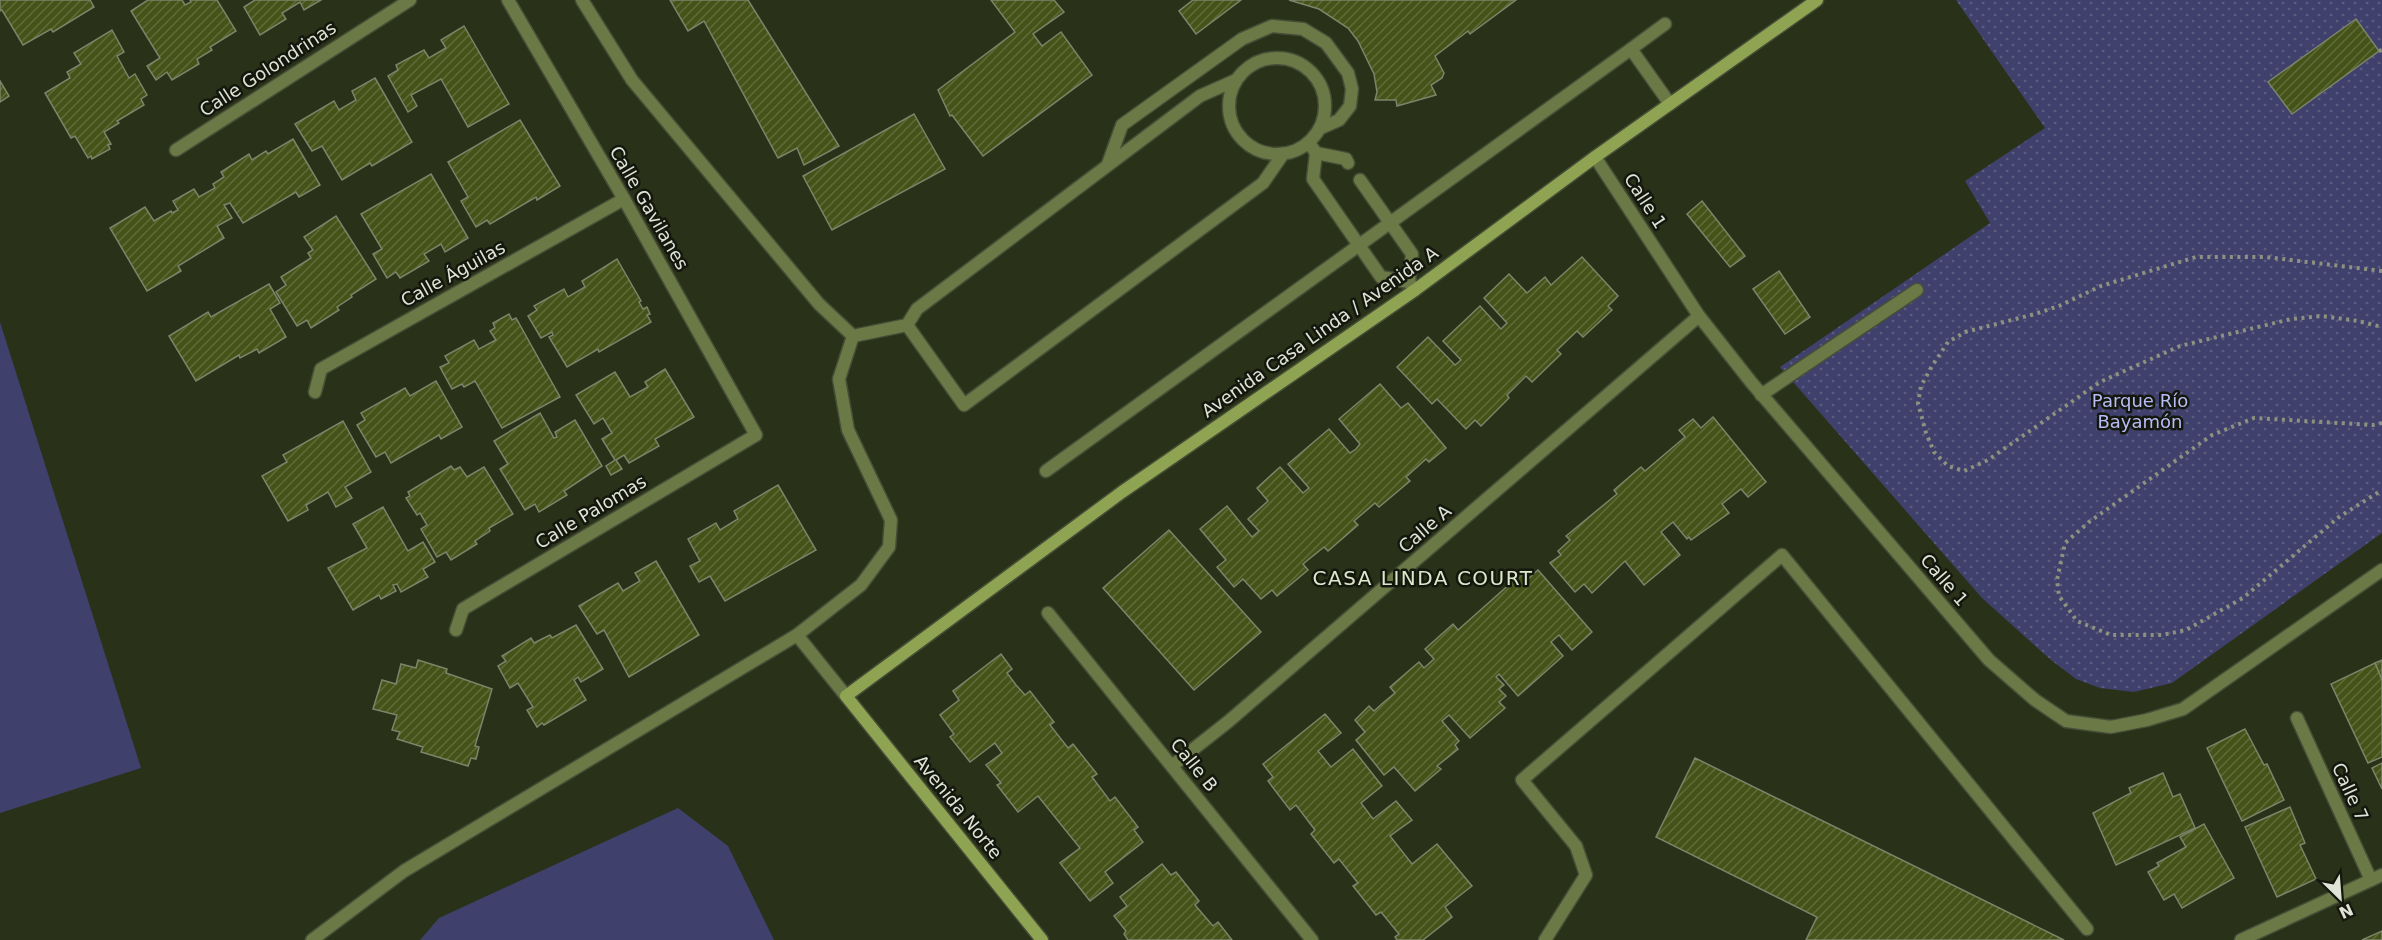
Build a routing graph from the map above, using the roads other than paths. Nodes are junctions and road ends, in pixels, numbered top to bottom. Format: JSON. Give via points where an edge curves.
{"nodes":[{"id":1,"x":410,"y":0,"type":"edge"},
{"id":2,"x":508,"y":0,"type":"edge"},
{"id":3,"x":582,"y":0,"type":"edge"},
{"id":4,"x":1817,"y":0,"type":"edge"},
{"id":5,"x":1665,"y":24,"type":"dead end"},
{"id":6,"x":1631,"y":49,"type":"junction"},
{"id":7,"x":1236,"y":80,"type":"junction"},
{"id":8,"x":1670,"y":104,"type":"junction"},
{"id":9,"x":1321,"y":128,"type":"junction"},
{"id":10,"x":1312,"y":148,"type":"junction"},
{"id":11,"x":176,"y":150,"type":"dead end"},
{"id":12,"x":1283,"y":154,"type":"junction"},
{"id":13,"x":1595,"y":157,"type":"junction"},
{"id":14,"x":1348,"y":163,"type":"dead end"},
{"id":15,"x":1108,"y":165,"type":"junction"},
{"id":16,"x":1360,"y":180,"type":"dead end"},
{"id":17,"x":624,"y":199,"type":"junction"},
{"id":18,"x":1389,"y":223,"type":"junction"},
{"id":19,"x":1358,"y":245,"type":"junction"},
{"id":20,"x":1412,"y":286,"type":"junction"},
{"id":21,"x":1917,"y":290,"type":"dead end"},
{"id":22,"x":1700,"y":316,"type":"junction"},
{"id":23,"x":907,"y":325,"type":"junction"},
{"id":24,"x":853,"y":336,"type":"junction"},
{"id":25,"x":315,"y":392,"type":"dead end"},
{"id":26,"x":1761,"y":395,"type":"junction"},
{"id":27,"x":756,"y":435,"type":"joint"},
{"id":28,"x":1046,"y":471,"type":"dead end"},
{"id":29,"x":2382,"y":570,"type":"edge"},
{"id":30,"x":1048,"y":613,"type":"dead end"},
{"id":31,"x":456,"y":630,"type":"dead end"},
{"id":32,"x":797,"y":635,"type":"junction"},
{"id":33,"x":846,"y":696,"type":"junction"},
{"id":34,"x":2297,"y":718,"type":"dead end"},
{"id":35,"x":1172,"y":766,"type":"junction"},
{"id":36,"x":2376,"y":877,"type":"edge"},
{"id":37,"x":2087,"y":929,"type":"dead end"},
{"id":38,"x":312,"y":940,"type":"edge"},
{"id":39,"x":1042,"y":940,"type":"edge"},
{"id":40,"x":1312,"y":940,"type":"edge"},
{"id":41,"x":1545,"y":940,"type":"edge"},
{"id":42,"x":2241,"y":940,"type":"edge"}],
"edges":[{"from":1,"to":11,"type":"street","name":"Calle Golondrinas"},
{"from":2,"to":17,"type":"street","name":"Calle Gavilanes"},
{"from":3,"to":24,"type":"street","via":[[632,80],[819,304]]},
{"from":4,"to":8,"type":"street","name":"Avenida Casa Linda / Avenida A"},
{"from":5,"to":6,"type":"street"},
{"from":6,"to":8,"type":"street"},
{"from":6,"to":18,"type":"street"},
{"from":7,"to":9,"type":"street","via":[[1260,60],[1276,57],[1308,67],[1325,95],[1326,112]]},
{"from":7,"to":12,"type":"street","via":[[1229,110],[1240,138],[1253,148]]},
{"from":7,"to":15,"type":"street","via":[[1200,96]]},
{"from":8,"to":13,"type":"street","name":"Avenida Casa Linda / Avenida A"},
{"from":9,"to":10,"type":"street"},
{"from":9,"to":15,"type":"street","via":[[1339,120],[1350,106],[1352,89],[1348,73],[1318,38],[1303,29],[1272,26],[1242,39],[1122,125]]},
{"from":10,"to":12,"type":"street"},
{"from":10,"to":14,"type":"street"},
{"from":10,"to":19,"type":"street","via":[[1313,179]]},
{"from":12,"to":23,"type":"street","via":[[1263,183],[964,405]]},
{"from":13,"to":20,"type":"street","name":"Avenida Casa Linda / Avenida A"},
{"from":13,"to":22,"type":"street","name":"Calle 1"},
{"from":15,"to":23,"type":"street","via":[[917,309]]},
{"from":16,"to":18,"type":"street"},
{"from":17,"to":25,"type":"street","name":"Calle Águilas","via":[[321,369]]},
{"from":17,"to":27,"type":"street","name":"Calle Gavilanes"},
{"from":18,"to":19,"type":"street"},
{"from":18,"to":20,"type":"street","via":[[1412,254]]},
{"from":19,"to":20,"type":"street","via":[[1381,277]]},
{"from":19,"to":28,"type":"street"},
{"from":20,"to":33,"type":"street","name":"Avenida Casa Linda / Avenida A","via":[[1122,492]]},
{"from":21,"to":26,"type":"street"},
{"from":22,"to":26,"type":"street","name":"Calle 1"},
{"from":22,"to":35,"type":"street","name":"Calle A"},
{"from":23,"to":24,"type":"street"},
{"from":24,"to":32,"type":"street","via":[[839,379],[848,430],[891,520],[889,547],[861,585]]},
{"from":26,"to":29,"type":"street","name":"Calle 1","via":[[1989,660],[2035,700],[2067,721],[2111,727],[2183,709]]},
{"from":27,"to":31,"type":"street","name":"Calle Palomas","via":[[463,609]]},
{"from":30,"to":35,"type":"street","name":"Calle B"},
{"from":32,"to":33,"type":"street"},
{"from":32,"to":38,"type":"street","via":[[404,871]]},
{"from":33,"to":39,"type":"street","name":"Avenida Norte"},
{"from":34,"to":36,"type":"street","name":"Calle 7"},
{"from":35,"to":40,"type":"street","name":"Calle B"},
{"from":36,"to":42,"type":"street"},
{"from":37,"to":41,"type":"street","via":[[1782,555],[1522,780],[1576,846],[1586,875]]}]}
